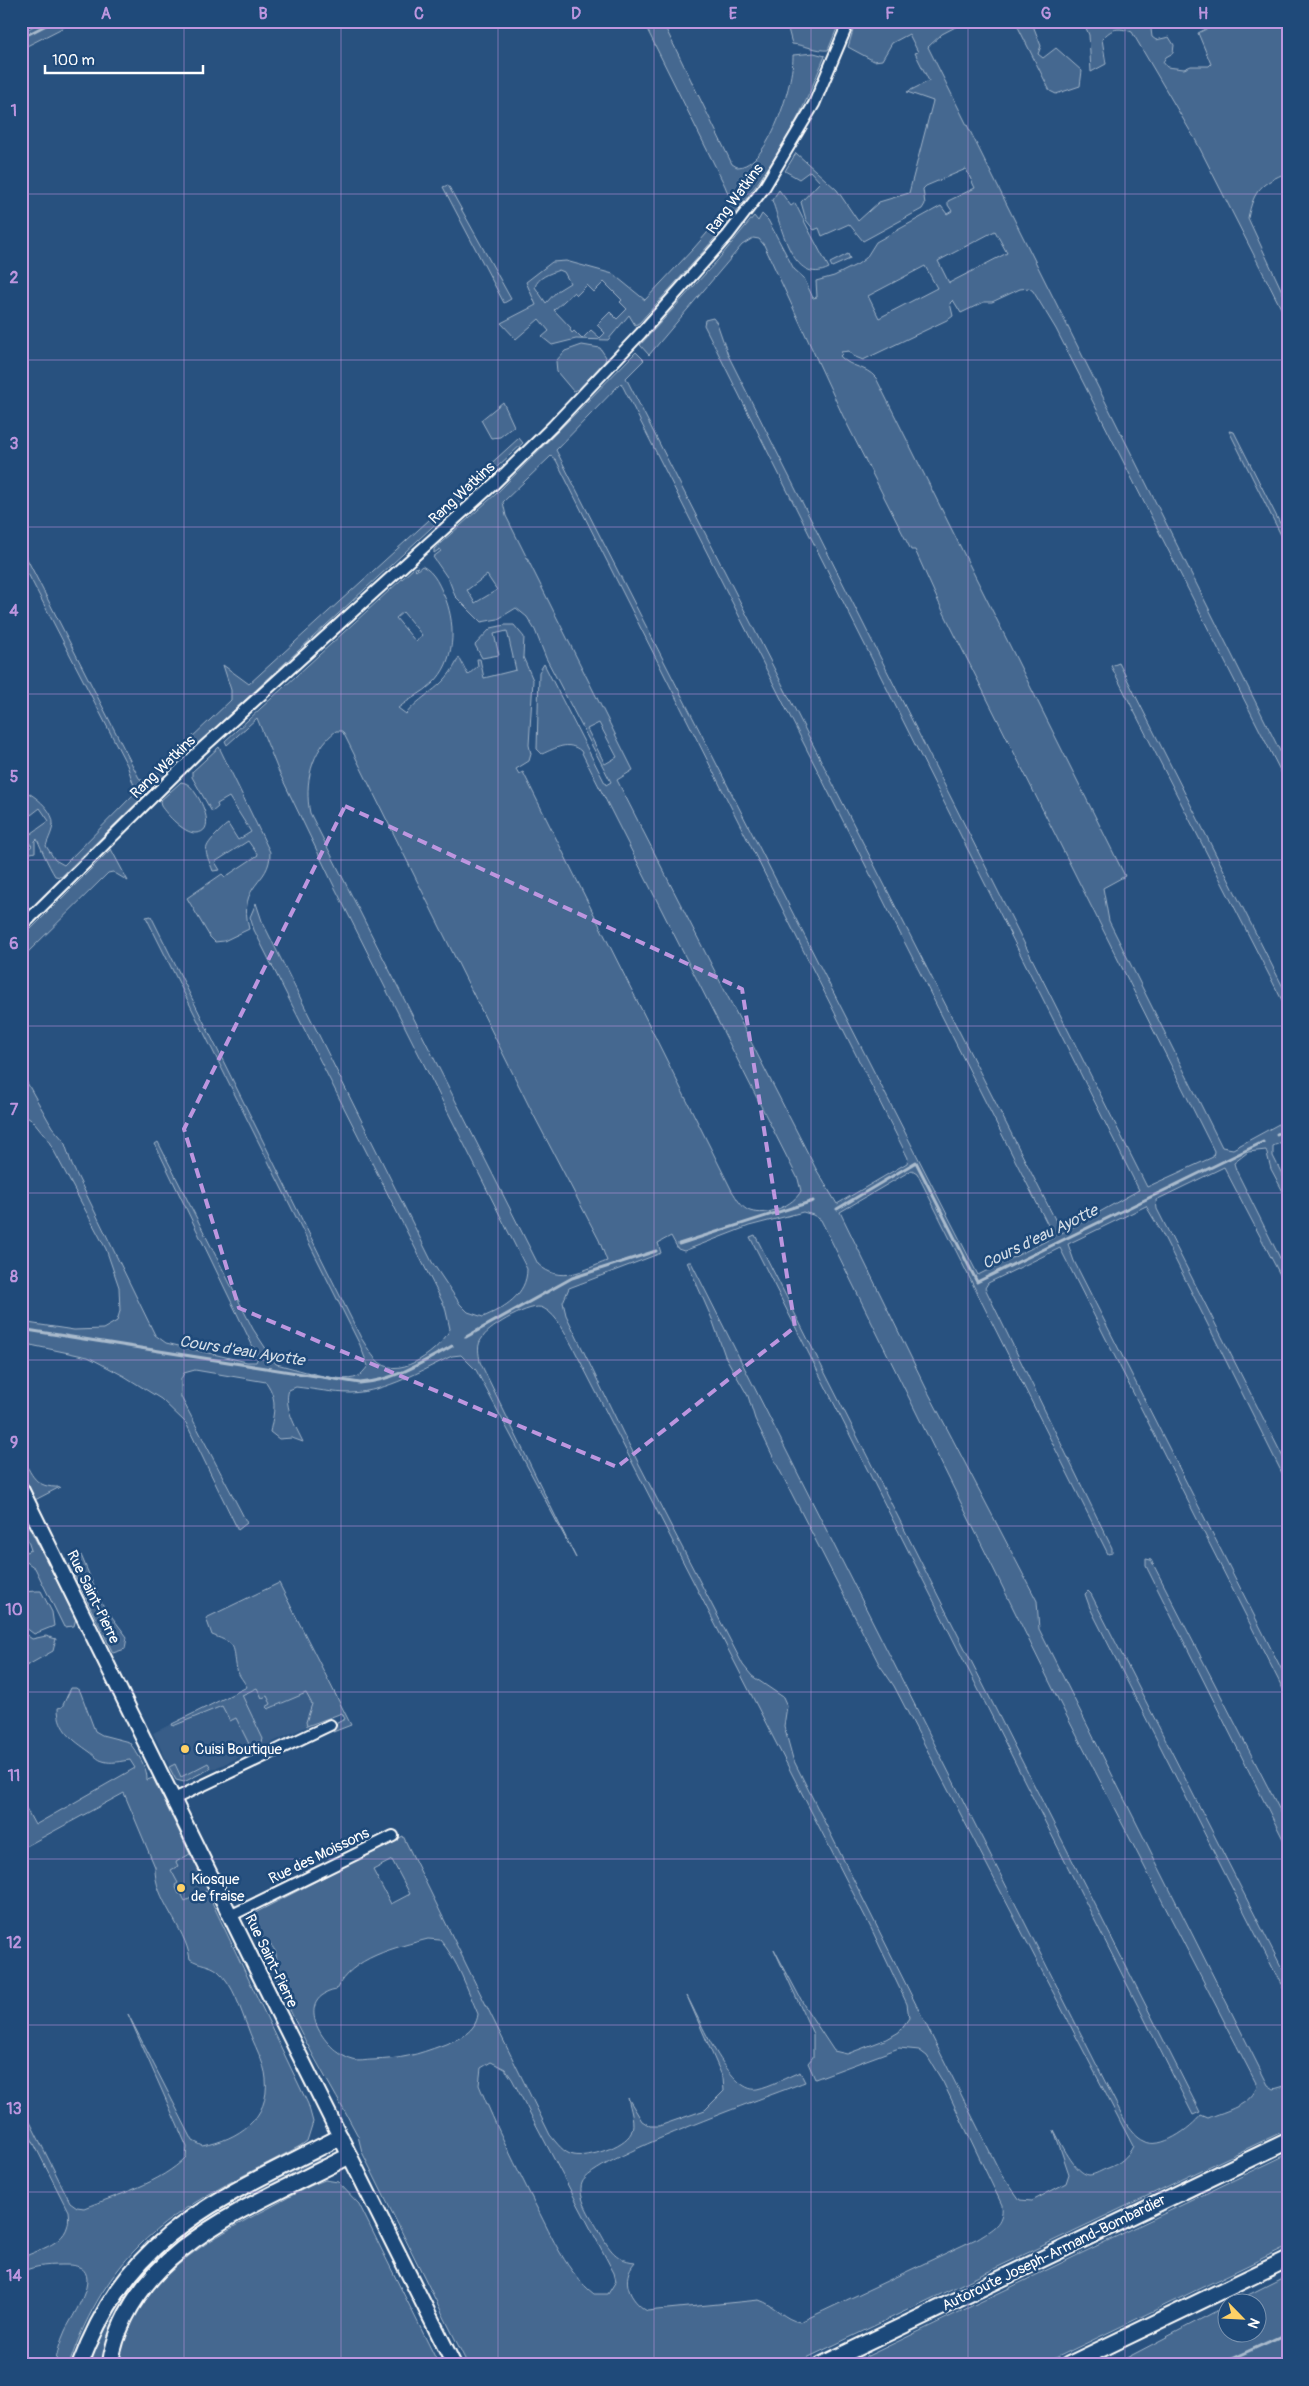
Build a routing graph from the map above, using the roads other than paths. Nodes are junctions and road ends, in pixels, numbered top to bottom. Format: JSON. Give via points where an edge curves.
{"nodes":[{"id":1,"x":849,"y":21,"type":"edge"},
{"id":2,"x":21,"y":927,"type":"edge"},
{"id":3,"x":23,"y":1498,"type":"edge"},
{"id":4,"x":330,"y":1725,"type":"dead end"},
{"id":5,"x":174,"y":1798,"type":"junction"},
{"id":6,"x":393,"y":1836,"type":"dead end"},
{"id":7,"x":230,"y":1916,"type":"junction"},
{"id":8,"x":340,"y":2137,"type":"junction"},
{"id":9,"x":1288,"y":2141,"type":"edge"},
{"id":10,"x":349,"y":2156,"type":"junction"},
{"id":11,"x":1288,"y":2259,"type":"edge"},
{"id":12,"x":1131,"y":2334,"type":"junction"},
{"id":13,"x":80,"y":2365,"type":"edge"},
{"id":14,"x":110,"y":2365,"type":"edge"},
{"id":15,"x":454,"y":2365,"type":"edge"},
{"id":16,"x":821,"y":2365,"type":"edge"},
{"id":17,"x":1068,"y":2365,"type":"edge"},
{"id":18,"x":1086,"y":2365,"type":"edge"}],
"edges":[{"from":1,"to":2,"type":"street","name":"Rang Watkins","via":[[814,104],[764,188],[728,235],[641,333],[495,483],[198,752]]},
{"from":3,"to":5,"type":"main road","name":"Rue Saint-Pierre"},
{"from":4,"to":5,"type":"street"},
{"from":5,"to":7,"type":"main road","name":"Rue Saint-Pierre"},
{"from":6,"to":7,"type":"street","name":"Rue des Moissons"},
{"from":7,"to":8,"type":"main road","name":"Rue Saint-Pierre"},
{"from":8,"to":10,"type":"main road","name":"Rue Saint-Pierre"},
{"from":8,"to":13,"type":"highway","via":[[206,2207],[157,2244],[114,2294]]},
{"from":9,"to":16,"type":"highway","name":"Autoroute Joseph-Armand-Bombardier"},
{"from":10,"to":14,"type":"highway","via":[[226,2219],[178,2252],[146,2284],[130,2308],[118,2333]]},
{"from":10,"to":15,"type":"main road","name":"Rue Saint-Pierre"},
{"from":11,"to":12,"type":"highway"},
{"from":12,"to":17,"type":"highway"},
{"from":12,"to":18,"type":"highway"}]}
